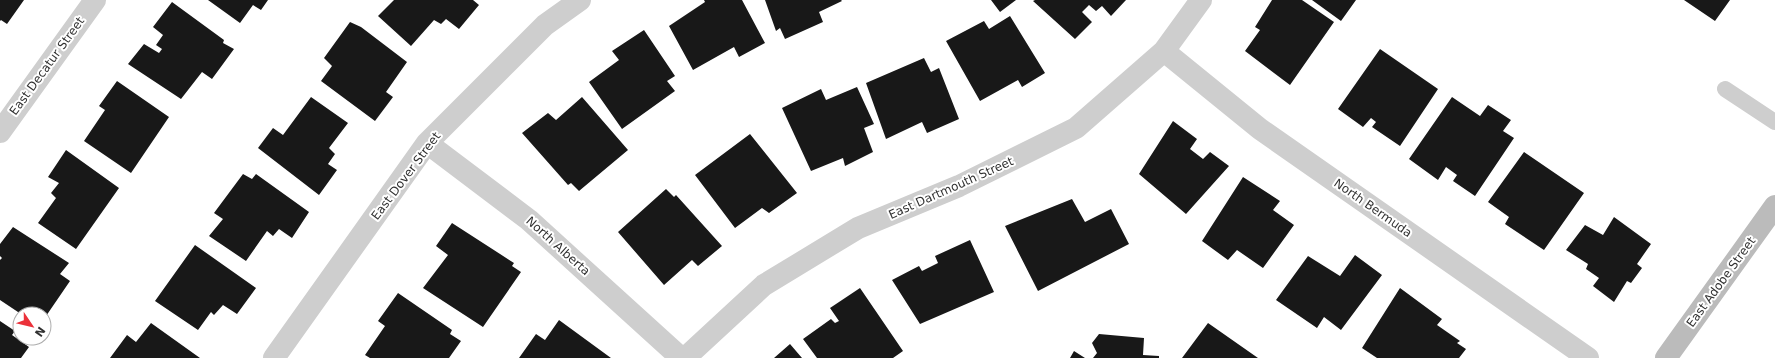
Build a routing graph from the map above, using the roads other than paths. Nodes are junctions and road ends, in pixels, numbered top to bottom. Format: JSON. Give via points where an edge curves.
{"nodes":[{"id":1,"x":94,"y":0,"type":"edge"},
{"id":2,"x":580,"y":0,"type":"edge"},
{"id":3,"x":1201,"y":0,"type":"edge"},
{"id":4,"x":1164,"y":51,"type":"junction"},
{"id":5,"x":1725,"y":90,"type":"dead end"},
{"id":6,"x":1775,"y":122,"type":"edge"},
{"id":7,"x":0,"y":132,"type":"edge"},
{"id":8,"x":427,"y":143,"type":"junction"},
{"id":9,"x":1775,"y":206,"type":"edge"},
{"id":10,"x":274,"y":358,"type":"edge"},
{"id":11,"x":681,"y":358,"type":"edge"},
{"id":12,"x":685,"y":358,"type":"edge"},
{"id":13,"x":1588,"y":358,"type":"edge"},
{"id":14,"x":1666,"y":358,"type":"edge"}],
"edges":[{"from":1,"to":7,"type":"street","name":"East Decatur Street"},
{"from":2,"to":8,"type":"street","name":"East Dover Street","via":[[545,25]]},
{"from":3,"to":4,"type":"street","name":"East Dartmouth Street"},
{"from":4,"to":12,"type":"street","name":"East Dartmouth Street","via":[[1076,128],[959,186],[858,228],[764,285]]},
{"from":4,"to":13,"type":"street","name":"North Bermuda","via":[[1260,129]]},
{"from":5,"to":6,"type":"lane"},
{"from":8,"to":10,"type":"street","name":"East Dover Street"},
{"from":8,"to":11,"type":"street","name":"North Alberta","via":[[530,220]]},
{"from":9,"to":14,"type":"street","name":"East Adobe Street"}]}
